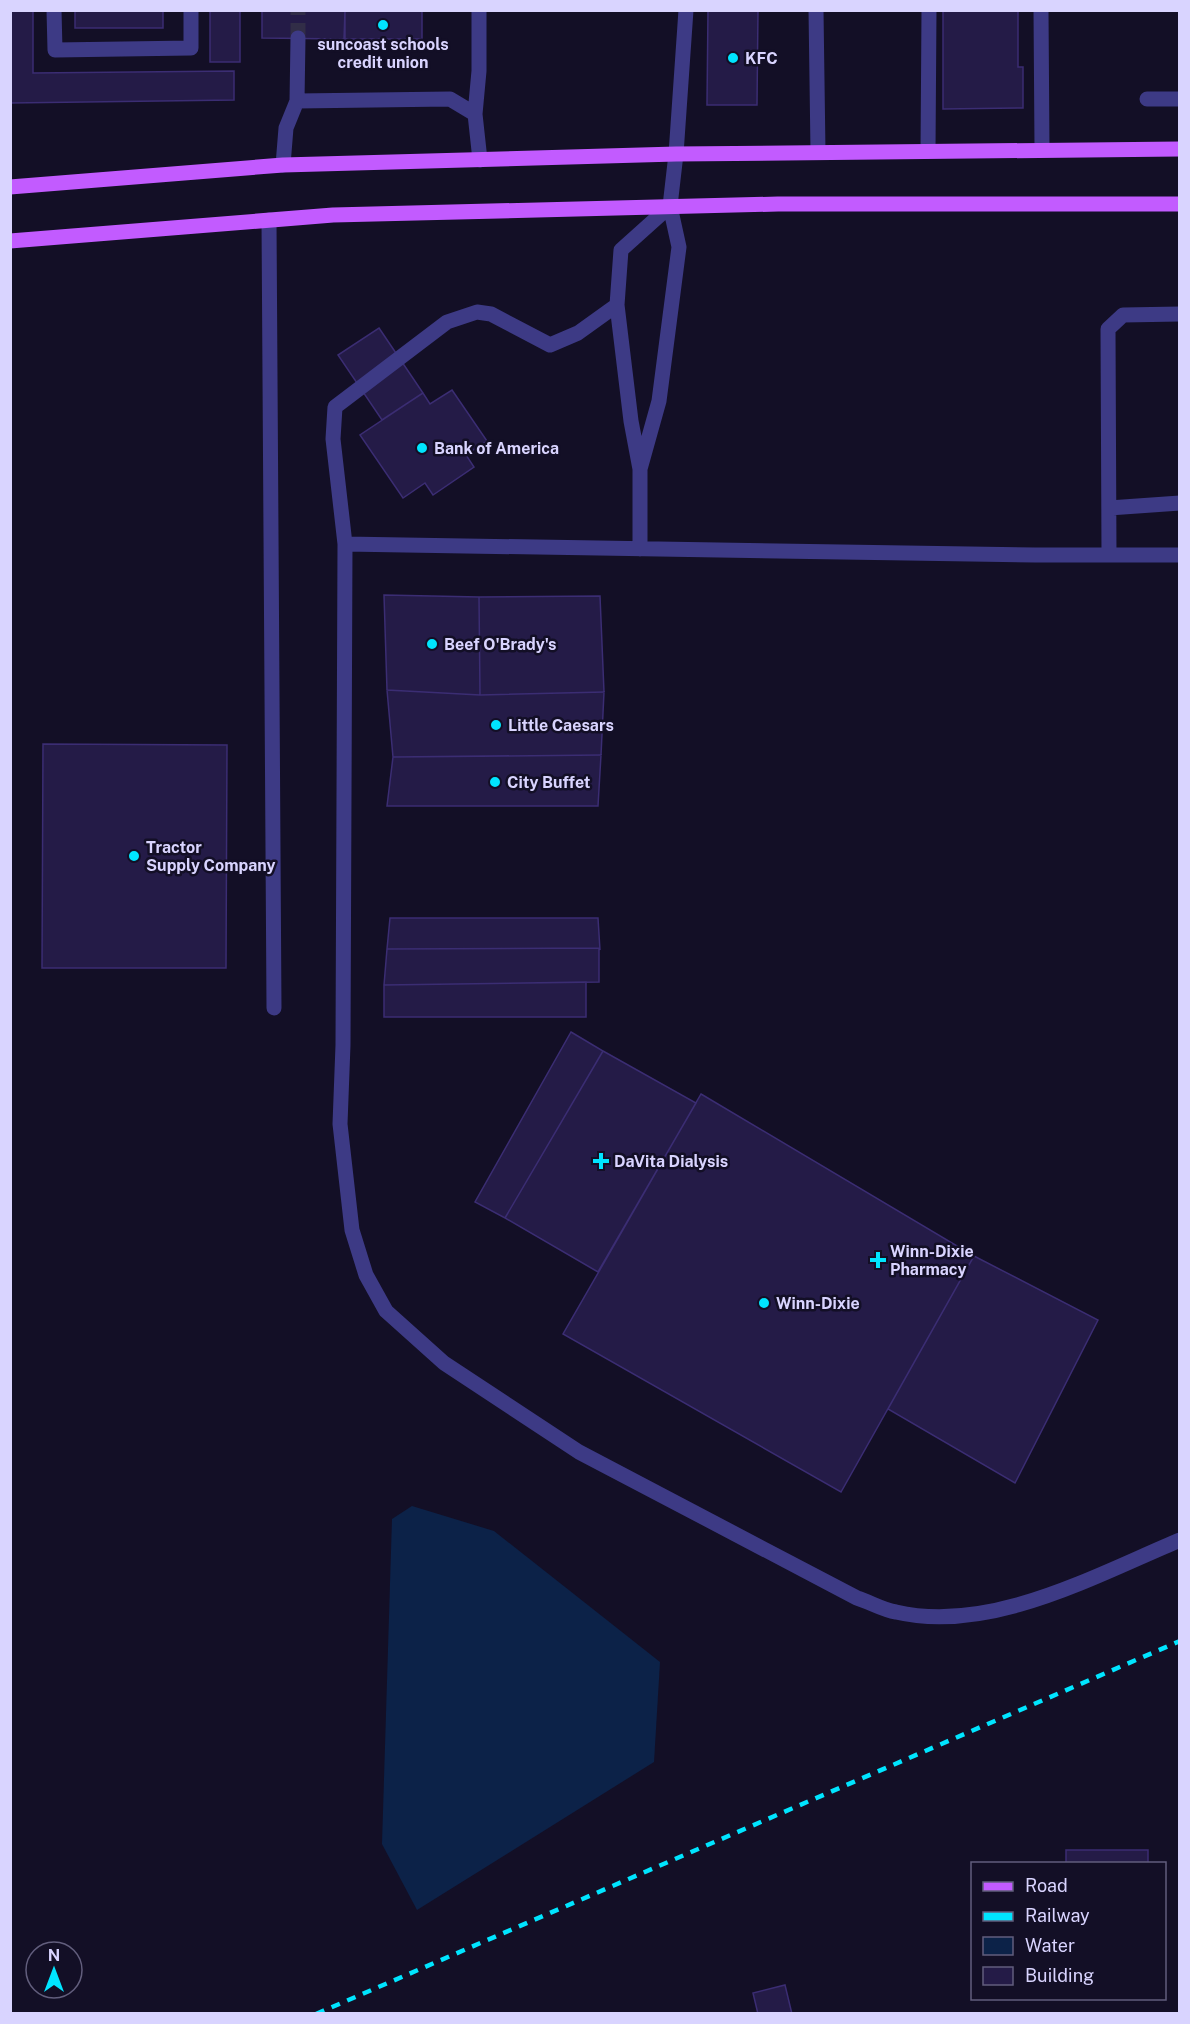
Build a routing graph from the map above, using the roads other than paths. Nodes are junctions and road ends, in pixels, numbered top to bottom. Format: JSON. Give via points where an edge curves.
{"nodes":[{"id":1,"x":54,"y":10,"type":"edge"},
{"id":2,"x":191,"y":10,"type":"edge"},
{"id":3,"x":479,"y":10,"type":"edge"},
{"id":4,"x":686,"y":10,"type":"edge"},
{"id":5,"x":816,"y":10,"type":"edge"},
{"id":6,"x":929,"y":10,"type":"edge"},
{"id":7,"x":1041,"y":10,"type":"edge"},
{"id":8,"x":298,"y":38,"type":"tunnel mouth"},
{"id":9,"x":1147,"y":99,"type":"dead end"},
{"id":10,"x":1179,"y":99,"type":"edge"},
{"id":11,"x":297,"y":101,"type":"junction"},
{"id":12,"x":475,"y":114,"type":"junction"},
{"id":13,"x":1042,"y":149,"type":"junction"},
{"id":14,"x":1179,"y":149,"type":"edge"},
{"id":15,"x":928,"y":151,"type":"junction"},
{"id":16,"x":818,"y":152,"type":"junction"},
{"id":17,"x":676,"y":154,"type":"junction"},
{"id":18,"x":480,"y":160,"type":"junction"},
{"id":19,"x":283,"y":165,"type":"junction"},
{"id":20,"x":10,"y":188,"type":"edge"},
{"id":21,"x":1179,"y":204,"type":"edge"},
{"id":22,"x":669,"y":206,"type":"junction"},
{"id":23,"x":269,"y":220,"type":"junction"},
{"id":24,"x":10,"y":241,"type":"edge"},
{"id":25,"x":617,"y":305,"type":"junction"},
{"id":26,"x":1179,"y":314,"type":"edge"},
{"id":27,"x":640,"y":469,"type":"junction"},
{"id":28,"x":1179,"y":503,"type":"edge"},
{"id":29,"x":1109,"y":508,"type":"junction"},
{"id":30,"x":345,"y":544,"type":"junction"},
{"id":31,"x":640,"y":549,"type":"junction"},
{"id":32,"x":1109,"y":555,"type":"junction"},
{"id":33,"x":1179,"y":555,"type":"edge"},
{"id":34,"x":274,"y":1008,"type":"dead end"},
{"id":35,"x":1179,"y":1540,"type":"edge"}],
"edges":[{"from":1,"to":2,"type":"lane","via":[[55,50],[191,48]]},
{"from":3,"to":12,"type":"lane"},
{"from":4,"to":17,"type":"lane"},
{"from":5,"to":16,"type":"lane"},
{"from":6,"to":15,"type":"lane"},
{"from":7,"to":13,"type":"lane"},
{"from":8,"to":11,"type":"lane"},
{"from":9,"to":10,"type":"lane"},
{"from":11,"to":12,"type":"lane","via":[[450,99]]},
{"from":11,"to":19,"type":"lane","via":[[286,128]]},
{"from":12,"to":18,"type":"lane"},
{"from":13,"to":14,"type":"main road"},
{"from":13,"to":15,"type":"main road"},
{"from":15,"to":16,"type":"main road"},
{"from":16,"to":17,"type":"main road"},
{"from":17,"to":18,"type":"main road"},
{"from":17,"to":22,"type":"lane"},
{"from":18,"to":19,"type":"main road"},
{"from":19,"to":20,"type":"main road"},
{"from":21,"to":22,"type":"main road"},
{"from":22,"to":23,"type":"main road"},
{"from":22,"to":25,"type":"lane","via":[[621,250]]},
{"from":22,"to":27,"type":"lane","via":[[679,248],[659,401]]},
{"from":23,"to":24,"type":"main road"},
{"from":23,"to":34,"type":"lane"},
{"from":25,"to":27,"type":"lane"},
{"from":25,"to":30,"type":"lane","via":[[578,333],[550,345],[491,314],[477,312],[447,322],[335,406],[333,439]]},
{"from":26,"to":29,"type":"lane","via":[[1123,315],[1108,329]]},
{"from":27,"to":31,"type":"lane"},
{"from":28,"to":29,"type":"lane"},
{"from":29,"to":32,"type":"lane"},
{"from":30,"to":31,"type":"lane"},
{"from":30,"to":35,"type":"lane","via":[[344,1045],[340,1124],[352,1230],[366,1275],[386,1311],[444,1363],[579,1452],[857,1598],[895,1612],[942,1617],[1034,1601]]},
{"from":31,"to":32,"type":"lane"},
{"from":32,"to":33,"type":"lane"}]}
